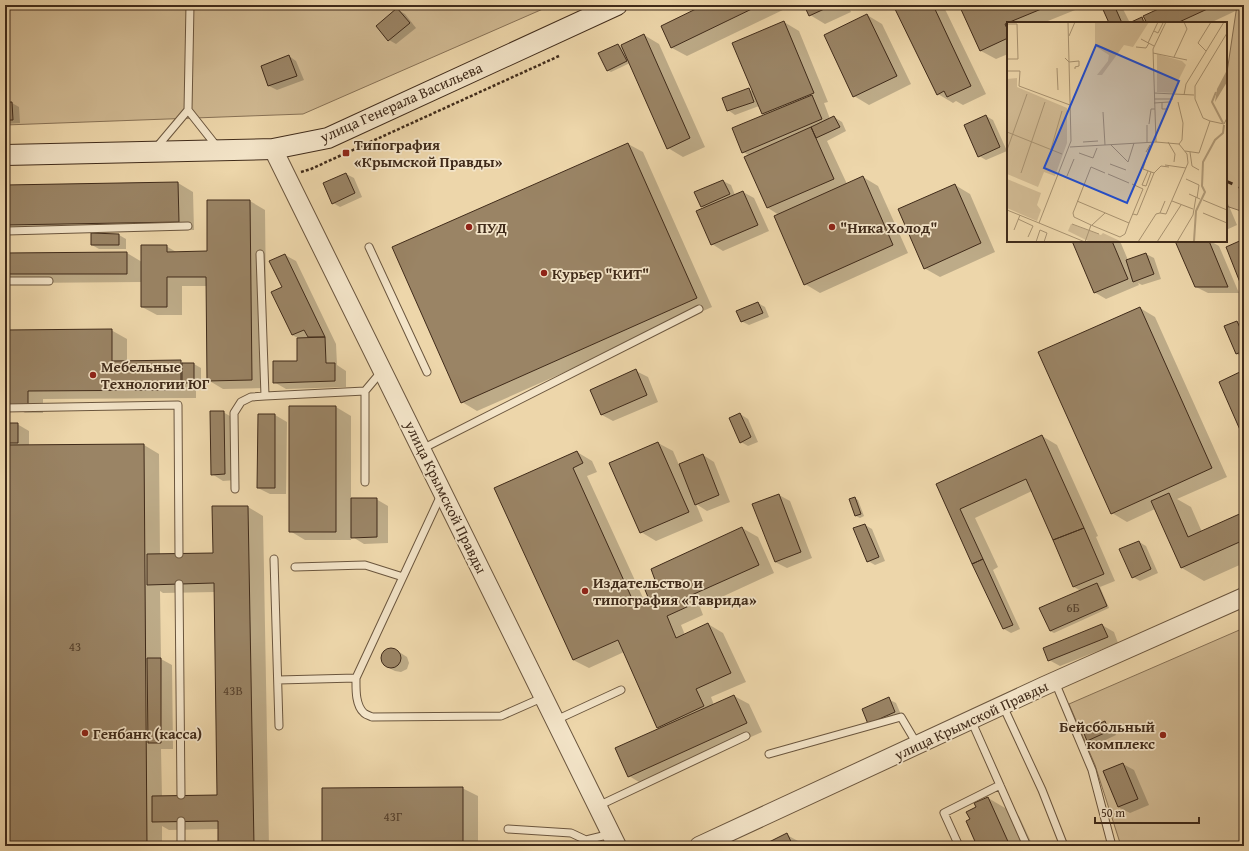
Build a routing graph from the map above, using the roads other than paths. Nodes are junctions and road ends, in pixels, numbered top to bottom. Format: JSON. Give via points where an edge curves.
{"nodes":[{"id":1,"x":190,"y":5,"type":"edge"},
{"id":2,"x":617,"y":5,"type":"edge"},
{"id":3,"x":188,"y":110,"type":"junction"},
{"id":4,"x":218,"y":148,"type":"dead end"},
{"id":5,"x":274,"y":149,"type":"junction"},
{"id":6,"x":153,"y":152,"type":"junction"},
{"id":7,"x":5,"y":155,"type":"edge"},
{"id":8,"x":188,"y":226,"type":"dead end"},
{"id":9,"x":7,"y":231,"type":"dead end"},
{"id":10,"x":369,"y":247,"type":"dead end"},
{"id":11,"x":260,"y":254,"type":"dead end"},
{"id":12,"x":5,"y":281,"type":"edge"},
{"id":13,"x":49,"y":281,"type":"dead end"},
{"id":14,"x":698,"y":309,"type":"dead end"},
{"id":15,"x":383,"y":370,"type":"junction"},
{"id":16,"x":427,"y":372,"type":"dead end"},
{"id":17,"x":365,"y":391,"type":"junction"},
{"id":18,"x":264,"y":396,"type":"junction"},
{"id":19,"x":5,"y":408,"type":"edge"},
{"id":20,"x":422,"y":449,"type":"junction"},
{"id":21,"x":365,"y":482,"type":"dead end"},
{"id":22,"x":235,"y":489,"type":"dead end"},
{"id":23,"x":443,"y":491,"type":"junction"},
{"id":24,"x":179,"y":554,"type":"dead end"},
{"id":25,"x":274,"y":559,"type":"dead end"},
{"id":26,"x":295,"y":567,"type":"dead end"},
{"id":27,"x":403,"y":577,"type":"junction"},
{"id":28,"x":179,"y":584,"type":"dead end"},
{"id":29,"x":1244,"y":597,"type":"edge"},
{"id":30,"x":356,"y":678,"type":"junction"},
{"id":31,"x":278,"y":680,"type":"junction"},
{"id":32,"x":1055,"y":681,"type":"junction"},
{"id":33,"x":621,"y":690,"type":"dead end"},
{"id":34,"x":545,"y":697,"type":"junction"},
{"id":35,"x":1002,"y":705,"type":"junction"},
{"id":36,"x":556,"y":720,"type":"junction"},
{"id":37,"x":971,"y":720,"type":"junction"},
{"id":38,"x":279,"y":726,"type":"dead end"},
{"id":39,"x":746,"y":736,"type":"dead end"},
{"id":40,"x":918,"y":745,"type":"junction"},
{"id":41,"x":770,"y":754,"type":"dead end"},
{"id":42,"x":1000,"y":785,"type":"junction"},
{"id":43,"x":181,"y":795,"type":"dead end"},
{"id":44,"x":598,"y":806,"type":"junction"},
{"id":45,"x":181,"y":821,"type":"dead end"},
{"id":46,"x":508,"y":829,"type":"dead end"},
{"id":47,"x":586,"y":840,"type":"junction"},
{"id":48,"x":615,"y":840,"type":"edge"},
{"id":49,"x":181,"y":846,"type":"edge"},
{"id":50,"x":579,"y":846,"type":"edge"},
{"id":51,"x":699,"y":846,"type":"edge"},
{"id":52,"x":959,"y":846,"type":"edge"},
{"id":53,"x":1027,"y":846,"type":"edge"},
{"id":54,"x":1064,"y":846,"type":"edge"},
{"id":55,"x":1112,"y":846,"type":"edge"}],
"edges":[{"from":1,"to":3,"type":"lane"},
{"from":2,"to":5,"type":"main road","name":"улица Генерала Васильева","via":[[328,138]]},
{"from":3,"to":4,"type":"lane"},
{"from":3,"to":6,"type":"lane"},
{"from":5,"to":6,"type":"main road","name":"улица Генерала Васильева"},
{"from":5,"to":15,"type":"street","name":"улица Крымской Правды"},
{"from":6,"to":7,"type":"main road","name":"улица Генерала Васильева"},
{"from":8,"to":9,"type":"lane"},
{"from":10,"to":16,"type":"lane"},
{"from":11,"to":18,"type":"lane"},
{"from":12,"to":13,"type":"lane"},
{"from":14,"to":20,"type":"lane"},
{"from":15,"to":17,"type":"lane"},
{"from":15,"to":20,"type":"street","name":"улица Крымской Правды"},
{"from":17,"to":18,"type":"lane"},
{"from":17,"to":21,"type":"lane"},
{"from":18,"to":22,"type":"lane","via":[[251,397],[241,402],[234,413]]},
{"from":19,"to":24,"type":"lane","via":[[178,405]]},
{"from":20,"to":23,"type":"street","name":"улица Крымской Правды"},
{"from":23,"to":27,"type":"lane"},
{"from":23,"to":34,"type":"street","name":"улица Крымской Правды"},
{"from":25,"to":31,"type":"lane"},
{"from":26,"to":27,"type":"lane","via":[[365,565]]},
{"from":27,"to":30,"type":"lane"},
{"from":28,"to":43,"type":"lane"},
{"from":29,"to":32,"type":"street","name":"улица Крымской Правды"},
{"from":30,"to":31,"type":"lane"},
{"from":30,"to":34,"type":"lane","via":[[359,706],[364,713],[372,717],[501,716]]},
{"from":31,"to":38,"type":"lane"},
{"from":32,"to":35,"type":"street","name":"улица Крымской Правды"},
{"from":32,"to":55,"type":"lane","via":[[1092,770]]},
{"from":33,"to":36,"type":"lane"},
{"from":34,"to":36,"type":"street","name":"улица Крымской Правды"},
{"from":35,"to":37,"type":"street","name":"улица Крымской Правды"},
{"from":35,"to":54,"type":"lane","via":[[1042,790]]},
{"from":36,"to":44,"type":"street","name":"улица Крымской Правды"},
{"from":37,"to":40,"type":"street","name":"улица Крымской Правды"},
{"from":37,"to":42,"type":"lane"},
{"from":39,"to":44,"type":"lane"},
{"from":40,"to":41,"type":"lane","via":[[901,717]]},
{"from":40,"to":51,"type":"street","name":"улица Крымской Правды"},
{"from":42,"to":52,"type":"lane","via":[[944,813]]},
{"from":42,"to":53,"type":"lane"},
{"from":44,"to":48,"type":"street","name":"улица Крымской Правды"},
{"from":45,"to":49,"type":"lane"},
{"from":46,"to":47,"type":"lane","via":[[571,834]]},
{"from":47,"to":48,"type":"lane"},
{"from":47,"to":50,"type":"lane"}]}
